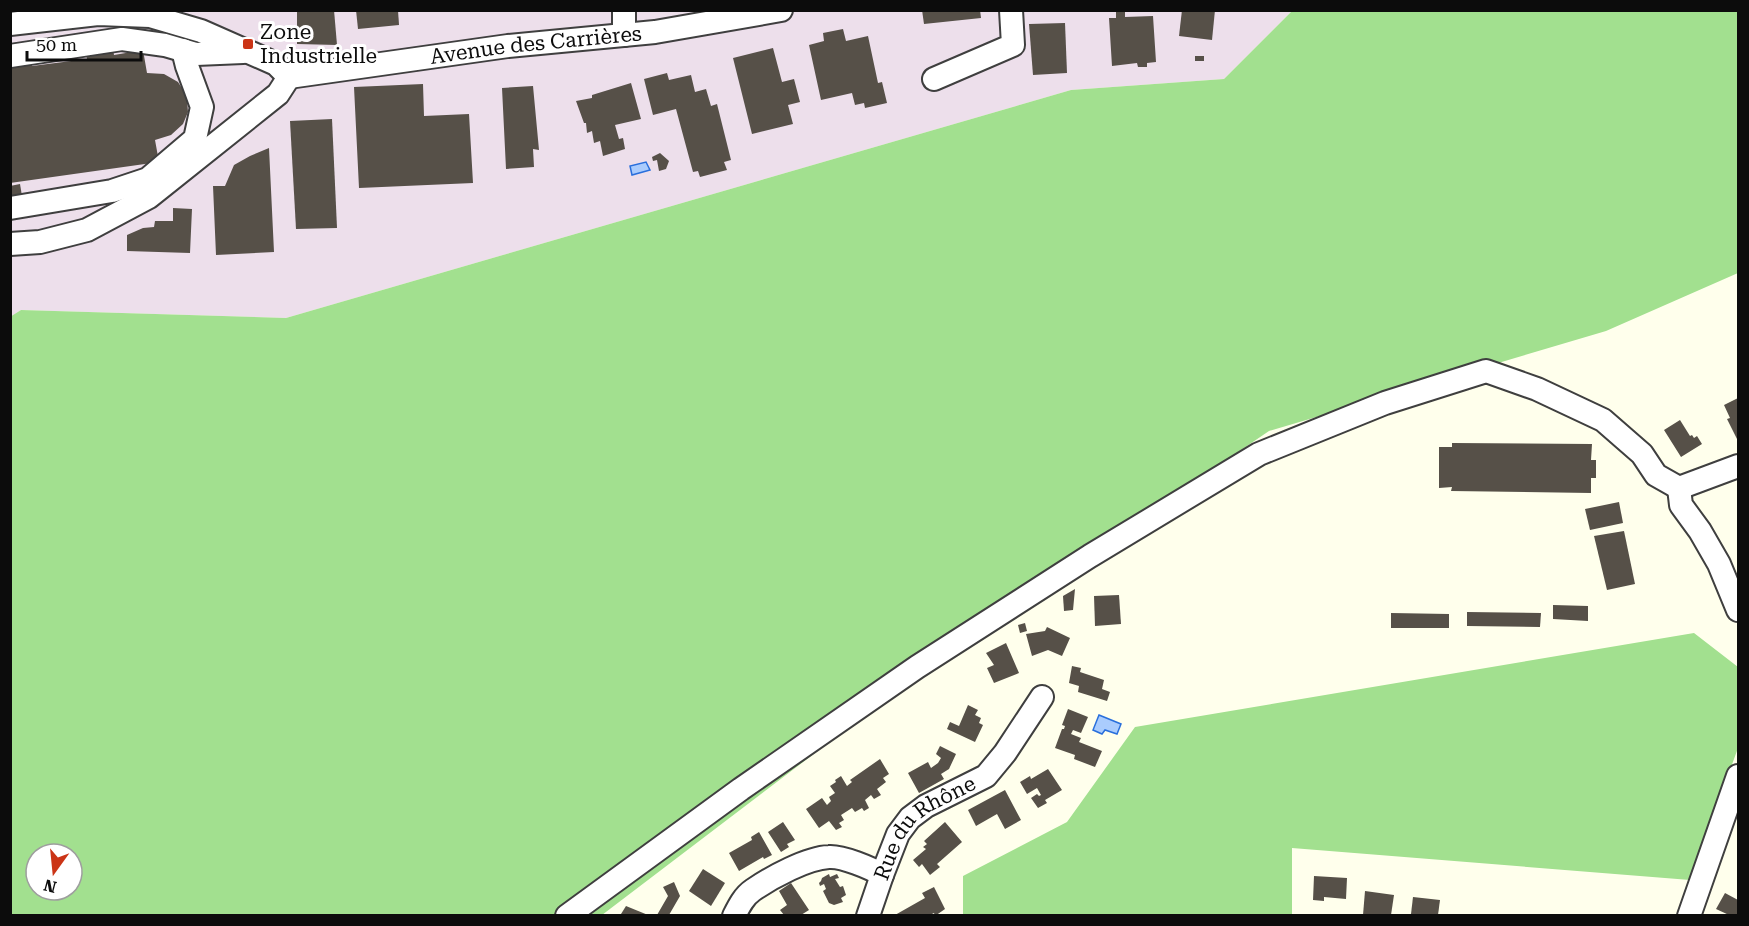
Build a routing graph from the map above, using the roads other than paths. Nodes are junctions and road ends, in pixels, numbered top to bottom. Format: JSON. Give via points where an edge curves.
{"nodes":[{"id":1,"x":624,"y":10,"type":"edge"},
{"id":2,"x":781,"y":10,"type":"edge"},
{"id":3,"x":1011,"y":10,"type":"edge"},
{"id":4,"x":10,"y":24,"type":"edge"},
{"id":5,"x":624,"y":35,"type":"junction"},
{"id":6,"x":183,"y":50,"type":"junction"},
{"id":7,"x":248,"y":52,"type":"junction"},
{"id":8,"x":10,"y":56,"type":"edge"},
{"id":9,"x":289,"y":76,"type":"junction"},
{"id":10,"x":934,"y":79,"type":"dead end"},
{"id":11,"x":10,"y":208,"type":"edge"},
{"id":12,"x":10,"y":244,"type":"edge"},
{"id":13,"x":1738,"y":466,"type":"edge"},
{"id":14,"x":1678,"y":488,"type":"junction"},
{"id":15,"x":1738,"y":610,"type":"edge"},
{"id":16,"x":1042,"y":697,"type":"dead end"},
{"id":17,"x":1738,"y":776,"type":"edge"},
{"id":18,"x":882,"y":875,"type":"junction"},
{"id":19,"x":567,"y":915,"type":"edge"},
{"id":20,"x":734,"y":915,"type":"edge"},
{"id":21,"x":868,"y":915,"type":"edge"},
{"id":22,"x":1689,"y":915,"type":"edge"}],
"edges":[{"from":1,"to":5,"type":"street"},
{"from":2,"to":5,"type":"street","name":"Avenue des Carrières"},
{"from":3,"to":10,"type":"street","via":[[1013,45]]},
{"from":4,"to":7,"type":"street","via":[[98,14],[150,16],[201,31]]},
{"from":5,"to":9,"type":"street","name":"Avenue des Carrières","via":[[508,46]]},
{"from":6,"to":7,"type":"street","via":[[202,54]]},
{"from":6,"to":8,"type":"street","via":[[122,39]]},
{"from":6,"to":11,"type":"street","via":[[202,107],[195,139],[148,179],[112,190]]},
{"from":7,"to":9,"type":"street","via":[[276,64]]},
{"from":9,"to":12,"type":"street","via":[[278,94],[149,197],[87,230],[40,242]]},
{"from":13,"to":14,"type":"street"},
{"from":14,"to":15,"type":"street","via":[[1681,505],[1719,564]]},
{"from":14,"to":19,"type":"street","via":[[1656,475],[1642,454],[1603,420],[1537,389],[1486,371],[1385,404],[1258,454],[1090,556],[917,667]]},
{"from":16,"to":18,"type":"street","name":"Rue du Rhône","via":[[986,776],[910,818],[898,834]]},
{"from":17,"to":22,"type":"street"},
{"from":18,"to":20,"type":"street","via":[[832,856],[812,859],[752,890]]},
{"from":18,"to":21,"type":"street","name":"Rue du Rhône"}]}
